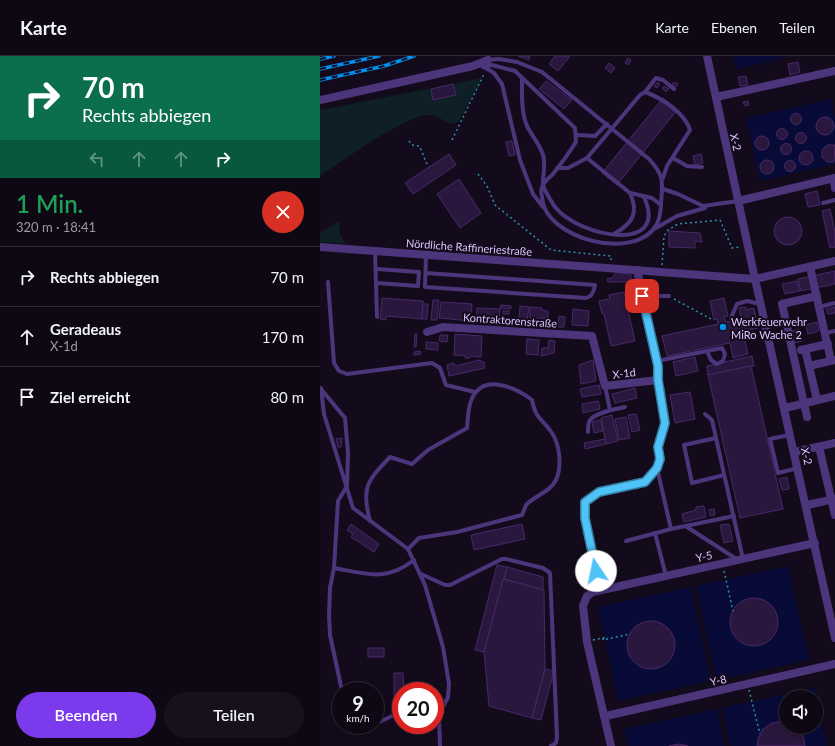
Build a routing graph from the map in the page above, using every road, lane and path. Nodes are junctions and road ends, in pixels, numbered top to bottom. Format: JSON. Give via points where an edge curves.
{"nodes":[{"id":1,"x":706,"y":56,"type":"edge"},
{"id":2,"x":486,"y":63,"type":"junction"},
{"id":3,"x":835,"y":71,"type":"edge"},
{"id":4,"x":522,"y":78,"type":"junction"},
{"id":5,"x":674,"y":89,"type":"dead end"},
{"id":6,"x":645,"y":92,"type":"junction"},
{"id":7,"x":716,"y":97,"type":"junction"},
{"id":8,"x":320,"y":100,"type":"edge"},
{"id":9,"x":607,"y":124,"type":"junction"},
{"id":10,"x":612,"y":128,"type":"junction"},
{"id":11,"x":577,"y":135,"type":"junction"},
{"id":12,"x":452,"y":140,"type":"dead end"},
{"id":13,"x":409,"y":141,"type":"dead end"},
{"id":14,"x":586,"y":158,"type":"junction"},
{"id":15,"x":673,"y":158,"type":"junction"},
{"id":16,"x":429,"y":167,"type":"dead end"},
{"id":17,"x":702,"y":167,"type":"dead end"},
{"id":18,"x":557,"y":168,"type":"junction"},
{"id":19,"x":478,"y":174,"type":"dead end"},
{"id":20,"x":663,"y":179,"type":"junction"},
{"id":21,"x":834,"y":179,"type":"edge"},
{"id":22,"x":543,"y":185,"type":"junction"},
{"id":23,"x":835,"y":188,"type":"edge"},
{"id":24,"x":663,"y":189,"type":"junction"},
{"id":25,"x":630,"y":193,"type":"junction"},
{"id":26,"x":644,"y":197,"type":"junction"},
{"id":27,"x":835,"y":200,"type":"edge"},
{"id":28,"x":738,"y":201,"type":"junction"},
{"id":29,"x":823,"y":203,"type":"dead end"},
{"id":30,"x":661,"y":205,"type":"junction"},
{"id":31,"x":709,"y":207,"type":"junction"},
{"id":32,"x":545,"y":211,"type":"junction"},
{"id":33,"x":651,"y":232,"type":"junction"},
{"id":34,"x":614,"y":234,"type":"junction"},
{"id":35,"x":748,"y":246,"type":"junction"},
{"id":36,"x":320,"y":247,"type":"edge"},
{"id":37,"x":375,"y":251,"type":"junction"},
{"id":38,"x":426,"y":255,"type":"junction"},
{"id":39,"x":835,"y":262,"type":"edge"},
{"id":40,"x":810,"y":267,"type":"junction"},
{"id":41,"x":614,"y":268,"type":"junction"},
{"id":42,"x":377,"y":269,"type":"junction"},
{"id":43,"x":637,"y":270,"type":"junction"},
{"id":44,"x":662,"y":272,"type":"junction"},
{"id":45,"x":426,"y":273,"type":"junction"},
{"id":46,"x":755,"y":279,"type":"junction"},
{"id":47,"x":328,"y":282,"type":"dead end"},
{"id":48,"x":377,"y":283,"type":"junction"},
{"id":49,"x":642,"y":296,"type":"junction"},
{"id":50,"x":669,"y":296,"type":"joint"},
{"id":51,"x":817,"y":296,"type":"junction"},
{"id":52,"x":835,"y":303,"type":"edge"},
{"id":53,"x":761,"y":304,"type":"junction"},
{"id":54,"x":819,"y":307,"type":"junction"},
{"id":55,"x":377,"y":317,"type":"dead end"},
{"id":56,"x":731,"y":318,"type":"dead end"},
{"id":57,"x":713,"y":320,"type":"dead end"},
{"id":58,"x":835,"y":331,"type":"edge"},
{"id":59,"x":427,"y":332,"type":"dead end"},
{"id":60,"x":825,"y":333,"type":"junction"},
{"id":61,"x":592,"y":336,"type":"joint"},
{"id":62,"x":828,"y":344,"type":"junction"},
{"id":63,"x":805,"y":349,"type":"junction"},
{"id":64,"x":708,"y":351,"type":"junction"},
{"id":65,"x":793,"y":352,"type":"junction"},
{"id":66,"x":834,"y":360,"type":"edge"},
{"id":67,"x":657,"y":361,"type":"junction"},
{"id":68,"x":809,"y":366,"type":"junction"},
{"id":69,"x":658,"y":380,"type":"junction"},
{"id":70,"x":605,"y":386,"type":"junction"},
{"id":71,"x":320,"y":387,"type":"edge"},
{"id":72,"x":475,"y":392,"type":"junction"},
{"id":73,"x":835,"y":396,"type":"edge"},
{"id":74,"x":817,"y":400,"type":"junction"},
{"id":75,"x":804,"y":403,"type":"junction"},
{"id":76,"x":625,"y":407,"type":"dead end"},
{"id":77,"x":784,"y":408,"type":"junction"},
{"id":78,"x":610,"y":410,"type":"junction"},
{"id":79,"x":705,"y":414,"type":"dead end"},
{"id":80,"x":807,"y":417,"type":"dead end"},
{"id":81,"x":588,"y":432,"type":"dead end"},
{"id":82,"x":791,"y":434,"type":"junction"},
{"id":83,"x":716,"y":438,"type":"junction"},
{"id":84,"x":835,"y":443,"type":"edge"},
{"id":85,"x":818,"y":447,"type":"junction"},
{"id":86,"x":795,"y":452,"type":"junction"},
{"id":87,"x":657,"y":468,"type":"junction"},
{"id":88,"x":798,"y":468,"type":"junction"},
{"id":89,"x":724,"y":475,"type":"junction"},
{"id":90,"x":347,"y":486,"type":"junction"},
{"id":91,"x":833,"y":499,"type":"edge"},
{"id":92,"x":806,"y":505,"type":"junction"},
{"id":93,"x":835,"y":515,"type":"edge"},
{"id":94,"x":734,"y":516,"type":"junction"},
{"id":95,"x":370,"y":521,"type":"junction"},
{"id":96,"x":686,"y":527,"type":"junction"},
{"id":97,"x":671,"y":529,"type":"junction"},
{"id":98,"x":655,"y":533,"type":"junction"},
{"id":99,"x":626,"y":541,"type":"dead end"},
{"id":100,"x":815,"y":543,"type":"junction"},
{"id":101,"x":408,"y":549,"type":"junction"},
{"id":102,"x":740,"y":559,"type":"junction"},
{"id":103,"x":414,"y":560,"type":"junction"},
{"id":104,"x":723,"y":563,"type":"junction"},
{"id":105,"x":334,"y":568,"type":"junction"},
{"id":106,"x":421,"y":574,"type":"junction"},
{"id":107,"x":666,"y":576,"type":"junction"},
{"id":108,"x":597,"y":591,"type":"junction"},
{"id":109,"x":733,"y":611,"type":"dead end"},
{"id":110,"x":630,"y":634,"type":"dead end"},
{"id":111,"x":835,"y":636,"type":"edge"},
{"id":112,"x":608,"y":637,"type":"dead end"},
{"id":113,"x":603,"y":638,"type":"junction"},
{"id":114,"x":587,"y":642,"type":"junction"},
{"id":115,"x":835,"y":664,"type":"edge"},
{"id":116,"x":340,"y":682,"type":"edge"},
{"id":117,"x":748,"y":684,"type":"junction"},
{"id":118,"x":444,"y":704,"type":"edge"},
{"id":119,"x":606,"y":716,"type":"junction"},
{"id":120,"x":438,"y":734,"type":"edge"},
{"id":121,"x":760,"y":734,"type":"dead end"},
{"id":122,"x":440,"y":746,"type":"edge"},
{"id":123,"x":551,"y":746,"type":"edge"},
{"id":124,"x":611,"y":746,"type":"edge"}],
"edges":[{"from":1,"to":7,"type":"street","name":"X-2"},
{"from":2,"to":4,"type":"lane","via":[[511,69]]},
{"from":2,"to":8,"type":"street"},
{"from":2,"to":9,"type":"lane","via":[[499,59],[518,62],[542,72]]},
{"from":2,"to":12,"type":"path","via":[[484,76]]},
{"from":2,"to":32,"type":"lane","via":[[502,84],[524,173],[532,194]]},
{"from":3,"to":7,"type":"street"},
{"from":4,"to":11,"type":"lane","via":[[573,124]]},
{"from":4,"to":22,"type":"lane","via":[[522,104],[526,125],[544,160]]},
{"from":5,"to":6,"type":"lane","via":[[656,78]]},
{"from":6,"to":10,"type":"lane","via":[[640,94]]},
{"from":6,"to":15,"type":"lane","via":[[658,97],[688,124],[688,136]]},
{"from":7,"to":28,"type":"street","name":"X-2"},
{"from":9,"to":10,"type":"lane"},
{"from":9,"to":11,"type":"lane","via":[[595,136]]},
{"from":10,"to":14,"type":"lane"},
{"from":10,"to":20,"type":"lane","via":[[649,159]]},
{"from":11,"to":18,"type":"lane","via":[[574,146]]},
{"from":13,"to":16,"type":"path","via":[[412,145],[419,146]]},
{"from":14,"to":18,"type":"lane","via":[[568,168]]},
{"from":14,"to":25,"type":"lane"},
{"from":15,"to":17,"type":"lane","via":[[687,166]]},
{"from":15,"to":20,"type":"lane"},
{"from":18,"to":22,"type":"lane"},
{"from":19,"to":41,"type":"path","via":[[487,186],[495,205],[551,250],[611,256]]},
{"from":20,"to":24,"type":"lane"},
{"from":21,"to":23,"type":"street"},
{"from":21,"to":28,"type":"street"},
{"from":22,"to":32,"type":"lane","via":[[542,202]]},
{"from":22,"to":34,"type":"lane","via":[[555,206],[578,226]]},
{"from":24,"to":30,"type":"lane"},
{"from":24,"to":31,"type":"lane"},
{"from":25,"to":26,"type":"lane"},
{"from":25,"to":34,"type":"lane","via":[[635,213],[623,229]]},
{"from":26,"to":30,"type":"lane","via":[[652,198]]},
{"from":26,"to":34,"type":"lane","via":[[649,212],[645,224],[640,230],[626,235]]},
{"from":27,"to":29,"type":"lane"},
{"from":28,"to":31,"type":"lane"},
{"from":28,"to":35,"type":"street","name":"X-2"},
{"from":30,"to":33,"type":"lane","via":[[659,219]]},
{"from":31,"to":33,"type":"lane","via":[[676,216]]},
{"from":32,"to":33,"type":"lane","via":[[568,231],[597,242],[627,243]]},
{"from":35,"to":44,"type":"path","via":[[732,248],[720,220],[678,224],[664,236]]},
{"from":35,"to":46,"type":"street","name":"X-2"},
{"from":36,"to":37,"type":"street","name":"Nördliche Raffineriestraße"},
{"from":37,"to":38,"type":"street","name":"Nördliche Raffineriestraße"},
{"from":37,"to":42,"type":"lane"},
{"from":38,"to":41,"type":"street","name":"Nördliche Raffineriestraße"},
{"from":38,"to":45,"type":"lane"},
{"from":39,"to":40,"type":"street"},
{"from":40,"to":46,"type":"street"},
{"from":40,"to":51,"type":"street"},
{"from":41,"to":43,"type":"street"},
{"from":42,"to":48,"type":"lane"},
{"from":42,"to":48,"type":"lane","via":[[419,272],[418,286]]},
{"from":43,"to":44,"type":"street"},
{"from":43,"to":49,"type":"street"},
{"from":44,"to":46,"type":"street"},
{"from":45,"to":45,"type":"lane","via":[[425,286],[586,298],[591,296],[595,285]]},
{"from":46,"to":53,"type":"street","name":"X-2"},
{"from":47,"to":72,"type":"lane","via":[[334,363],[339,371],[346,374],[432,363],[440,368],[446,385]]},
{"from":48,"to":55,"type":"lane"},
{"from":49,"to":50,"type":"lane"},
{"from":49,"to":67,"type":"street"},
{"from":50,"to":57,"type":"path"},
{"from":51,"to":54,"type":"street"},
{"from":51,"to":65,"type":"street","via":[[782,304]]},
{"from":52,"to":54,"type":"lane"},
{"from":53,"to":56,"type":"lane","via":[[747,301],[737,304]]},
{"from":53,"to":77,"type":"street","name":"X-2"},
{"from":54,"to":60,"type":"street"},
{"from":58,"to":60,"type":"lane"},
{"from":59,"to":61,"type":"street","name":"Kontraktorenstraße","via":[[443,327]]},
{"from":60,"to":62,"type":"street"},
{"from":61,"to":70,"type":"street","name":"X-1d"},
{"from":62,"to":63,"type":"street"},
{"from":62,"to":66,"type":"street"},
{"from":63,"to":65,"type":"street"},
{"from":63,"to":68,"type":"street"},
{"from":64,"to":64,"type":"lane","via":[[722,348],[725,354],[723,361],[718,364],[711,360]]},
{"from":64,"to":67,"type":"lane"},
{"from":65,"to":75,"type":"street"},
{"from":66,"to":68,"type":"street"},
{"from":67,"to":69,"type":"street"},
{"from":68,"to":74,"type":"street"},
{"from":69,"to":70,"type":"street","name":"X-1d"},
{"from":69,"to":87,"type":"lane","via":[[665,423],[658,447],[660,459]]},
{"from":70,"to":78,"type":"lane"},
{"from":71,"to":90,"type":"lane","via":[[324,414]]},
{"from":71,"to":90,"type":"lane","via":[[345,418]]},
{"from":72,"to":95,"type":"lane","via":[[468,411],[467,428],[428,450],[412,464],[390,457],[371,477],[366,493]]},
{"from":72,"to":101,"type":"lane","via":[[496,384],[522,392],[532,400],[534,412],[553,433],[558,450],[559,468],[555,481],[545,492],[527,504],[522,515],[457,532],[419,538]]},
{"from":73,"to":74,"type":"street"},
{"from":74,"to":75,"type":"street"},
{"from":75,"to":77,"type":"street"},
{"from":75,"to":80,"type":"street"},
{"from":76,"to":78,"type":"lane"},
{"from":77,"to":82,"type":"street","name":"X-2"},
{"from":78,"to":81,"type":"lane","via":[[592,417]]},
{"from":79,"to":83,"type":"lane","via":[[712,420]]},
{"from":82,"to":86,"type":"street","name":"X-2"},
{"from":82,"to":88,"type":"lane","via":[[770,439],[778,473]]},
{"from":83,"to":89,"type":"lane"},
{"from":83,"to":89,"type":"lane","via":[[684,445],[692,482]]},
{"from":84,"to":85,"type":"street"},
{"from":85,"to":86,"type":"street"},
{"from":85,"to":91,"type":"street"},
{"from":86,"to":88,"type":"street","name":"X-2"},
{"from":87,"to":97,"type":"lane"},
{"from":87,"to":108,"type":"lane","via":[[645,482],[599,492],[585,502],[585,518],[595,559]]},
{"from":88,"to":92,"type":"street","name":"X-2"},
{"from":89,"to":94,"type":"lane"},
{"from":90,"to":95,"type":"lane","via":[[353,508]]},
{"from":90,"to":105,"type":"lane","via":[[338,501]]},
{"from":91,"to":92,"type":"street"},
{"from":91,"to":93,"type":"street"},
{"from":92,"to":100,"type":"street","name":"X-2"},
{"from":94,"to":96,"type":"lane"},
{"from":94,"to":102,"type":"lane"},
{"from":95,"to":101,"type":"lane"},
{"from":96,"to":97,"type":"lane"},
{"from":96,"to":102,"type":"lane"},
{"from":97,"to":98,"type":"lane"},
{"from":98,"to":99,"type":"lane"},
{"from":98,"to":107,"type":"lane"},
{"from":100,"to":102,"type":"street","name":"Y-5"},
{"from":100,"to":111,"type":"street","name":"X-2"},
{"from":101,"to":103,"type":"lane"},
{"from":102,"to":104,"type":"street","name":"Y-5"},
{"from":103,"to":105,"type":"lane","via":[[400,571],[385,575]]},
{"from":103,"to":106,"type":"lane"},
{"from":104,"to":107,"type":"street","name":"Y-5"},
{"from":104,"to":109,"type":"path"},
{"from":105,"to":116,"type":"lane","via":[[330,588],[330,635]]},
{"from":106,"to":118,"type":"lane","via":[[447,667],[448,697]]},
{"from":106,"to":123,"type":"lane","via":[[450,586],[506,558],[543,568],[550,573],[557,737],[556,743]]},
{"from":107,"to":108,"type":"street","name":"Y-5"},
{"from":108,"to":114,"type":"street","via":[[587,596],[583,606]]},
{"from":110,"to":113,"type":"path"},
{"from":112,"to":113,"type":"path"},
{"from":113,"to":114,"type":"path"},
{"from":114,"to":119,"type":"street"},
{"from":115,"to":117,"type":"street","name":"Y-8"},
{"from":117,"to":119,"type":"street","name":"Y-8"},
{"from":117,"to":121,"type":"path"},
{"from":119,"to":124,"type":"street"},
{"from":120,"to":122,"type":"lane"}]}
